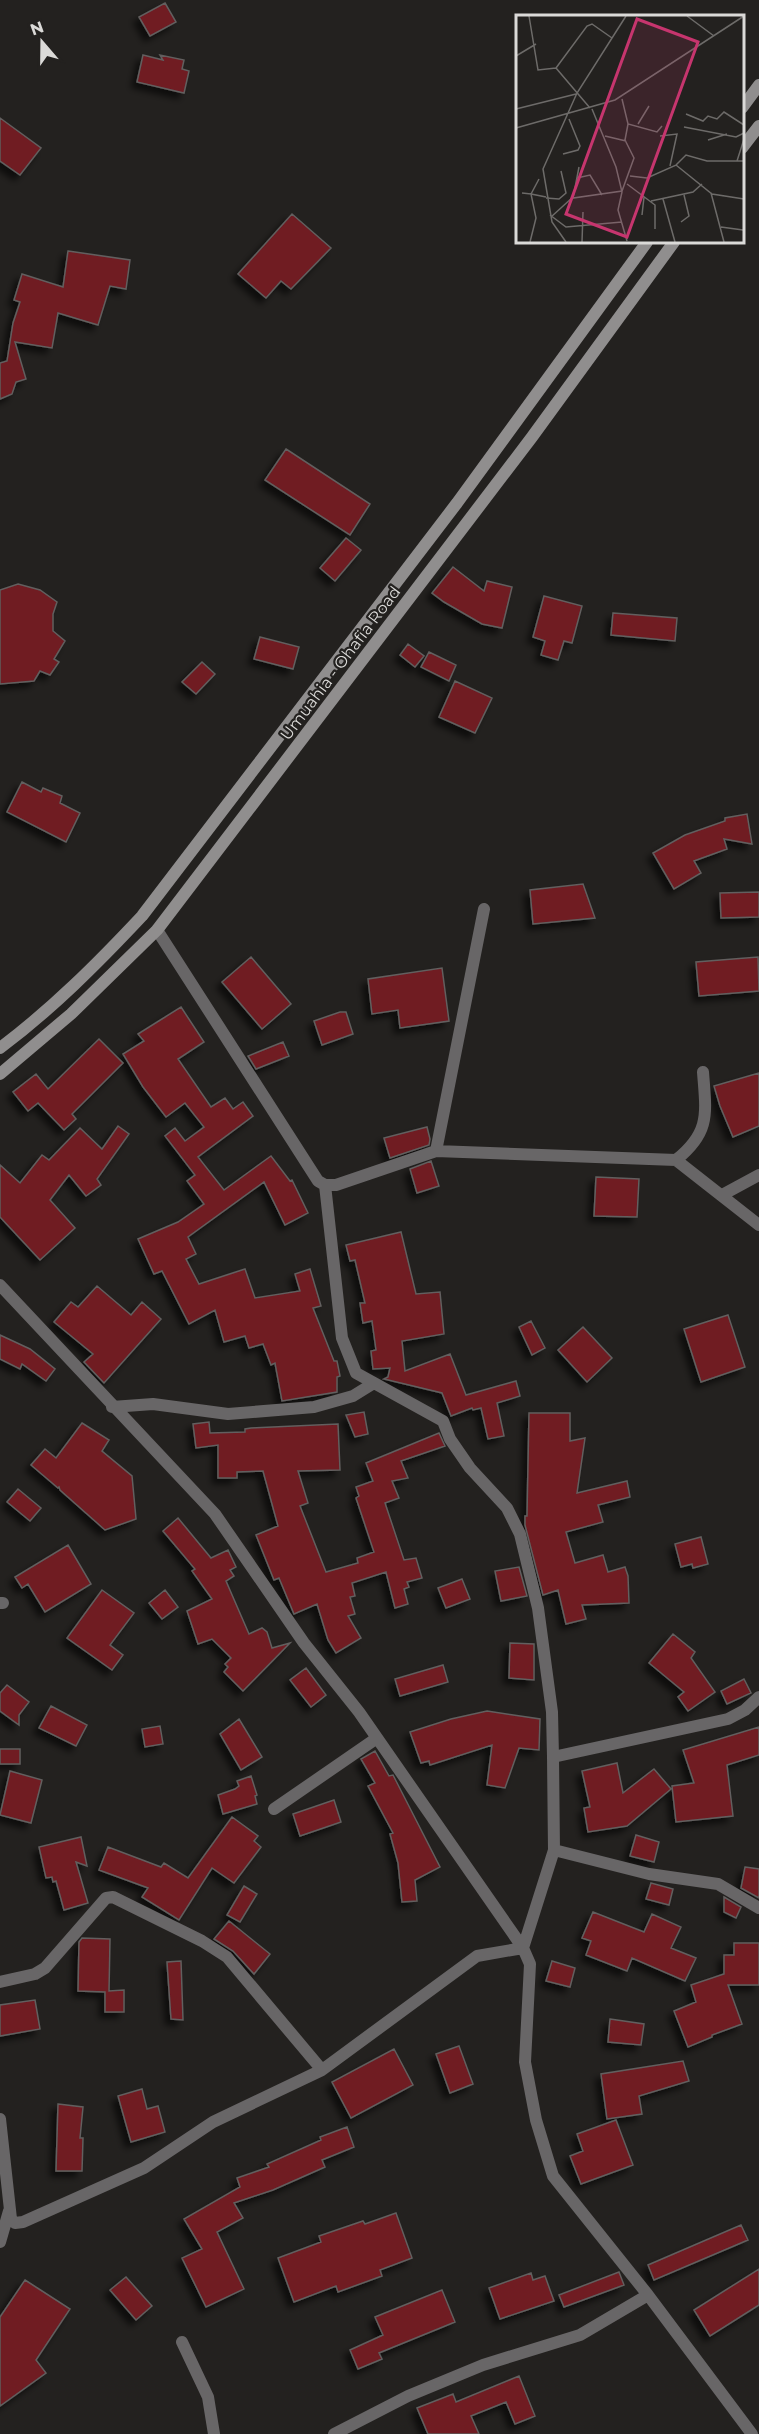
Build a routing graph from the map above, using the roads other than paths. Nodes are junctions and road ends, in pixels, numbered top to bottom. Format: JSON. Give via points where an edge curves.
{"nodes":[{"id":1,"x":759,"y":85,"type":"edge"},
{"id":2,"x":744,"y":105,"type":"edge"},
{"id":3,"x":759,"y":126,"type":"edge"},
{"id":4,"x":744,"y":145,"type":"edge"},
{"id":5,"x":646,"y":243,"type":"edge"},
{"id":6,"x":674,"y":243,"type":"edge"},
{"id":7,"x":201,"y":842,"type":"junction"},
{"id":8,"x":218,"y":853,"type":"junction"},
{"id":9,"x":484,"y":909,"type":"dead end"},
{"id":10,"x":157,"y":930,"type":"junction"},
{"id":11,"x":0,"y":1048,"type":"edge"},
{"id":12,"x":703,"y":1072,"type":"dead end"},
{"id":13,"x":0,"y":1074,"type":"edge"},
{"id":14,"x":436,"y":1151,"type":"junction"},
{"id":15,"x":676,"y":1160,"type":"junction"},
{"id":16,"x":759,"y":1175,"type":"edge"},
{"id":17,"x":325,"y":1185,"type":"junction"},
{"id":18,"x":722,"y":1195,"type":"junction"},
{"id":19,"x":759,"y":1225,"type":"edge"},
{"id":20,"x":0,"y":1286,"type":"edge"},
{"id":21,"x":374,"y":1383,"type":"junction"},
{"id":22,"x":112,"y":1407,"type":"junction"},
{"id":23,"x":759,"y":1697,"type":"edge"},
{"id":24,"x":377,"y":1738,"type":"junction"},
{"id":25,"x":553,"y":1757,"type":"junction"},
{"id":26,"x":274,"y":1809,"type":"dead end"},
{"id":27,"x":554,"y":1850,"type":"junction"},
{"id":28,"x":759,"y":1908,"type":"edge"},
{"id":29,"x":523,"y":1948,"type":"junction"},
{"id":30,"x":0,"y":1982,"type":"edge"},
{"id":31,"x":322,"y":2070,"type":"junction"},
{"id":32,"x":0,"y":2119,"type":"edge"},
{"id":33,"x":9,"y":2211,"type":"junction"},
{"id":34,"x":0,"y":2242,"type":"edge"},
{"id":35,"x":648,"y":2295,"type":"junction"},
{"id":36,"x":182,"y":2342,"type":"dead end"},
{"id":37,"x":214,"y":2434,"type":"edge"},
{"id":38,"x":334,"y":2434,"type":"edge"},
{"id":39,"x":752,"y":2434,"type":"edge"}],
"edges":[{"from":1,"to":2,"type":"main road"},
{"from":3,"to":4,"type":"main road"},
{"from":5,"to":7,"type":"main road","name":"Umuahia - Ohafia Road","via":[[457,503]]},
{"from":6,"to":8,"type":"main road","name":"Umuahia - Ohafia Road"},
{"from":7,"to":8,"type":"main road"},
{"from":7,"to":11,"type":"main road","name":"Umuahia - Ohafia Road","via":[[142,916],[84,978]]},
{"from":8,"to":10,"type":"main road","name":"Umuahia - Ohafia Road"},
{"from":9,"to":14,"type":"street"},
{"from":10,"to":13,"type":"main road","name":"Umuahia - Ohafia Road","via":[[71,1014]]},
{"from":10,"to":17,"type":"street","via":[[318,1181]]},
{"from":12,"to":15,"type":"street","via":[[706,1118],[694,1145]]},
{"from":14,"to":15,"type":"street"},
{"from":14,"to":17,"type":"street","via":[[336,1185]]},
{"from":15,"to":18,"type":"street"},
{"from":16,"to":18,"type":"street"},
{"from":17,"to":21,"type":"street","via":[[342,1338],[356,1373]]},
{"from":18,"to":19,"type":"street"},
{"from":20,"to":22,"type":"street"},
{"from":21,"to":22,"type":"street","via":[[353,1396],[315,1407],[228,1414],[153,1404]]},
{"from":21,"to":25,"type":"street","via":[[443,1421],[450,1439],[470,1468],[507,1508],[520,1534],[538,1608],[552,1712]]},
{"from":22,"to":24,"type":"street","via":[[215,1514],[304,1643]]},
{"from":23,"to":25,"type":"street","via":[[728,1719]]},
{"from":24,"to":26,"type":"street"},
{"from":24,"to":29,"type":"street"},
{"from":25,"to":27,"type":"street"},
{"from":27,"to":28,"type":"street","via":[[649,1874],[718,1884]]},
{"from":27,"to":29,"type":"street"},
{"from":29,"to":31,"type":"street","via":[[477,1956]]},
{"from":29,"to":35,"type":"street","via":[[530,1964],[525,2061],[536,2120],[553,2176]]},
{"from":30,"to":31,"type":"street","via":[[45,1968],[106,1898],[113,1897],[227,1957]]},
{"from":31,"to":33,"type":"street","via":[[213,2122],[134,2173],[23,2222],[15,2223]]},
{"from":32,"to":33,"type":"street"},
{"from":33,"to":34,"type":"street"},
{"from":35,"to":38,"type":"street","via":[[580,2335],[483,2365],[408,2396]]},
{"from":35,"to":39,"type":"street"},
{"from":36,"to":37,"type":"street","via":[[208,2397]]}]}
